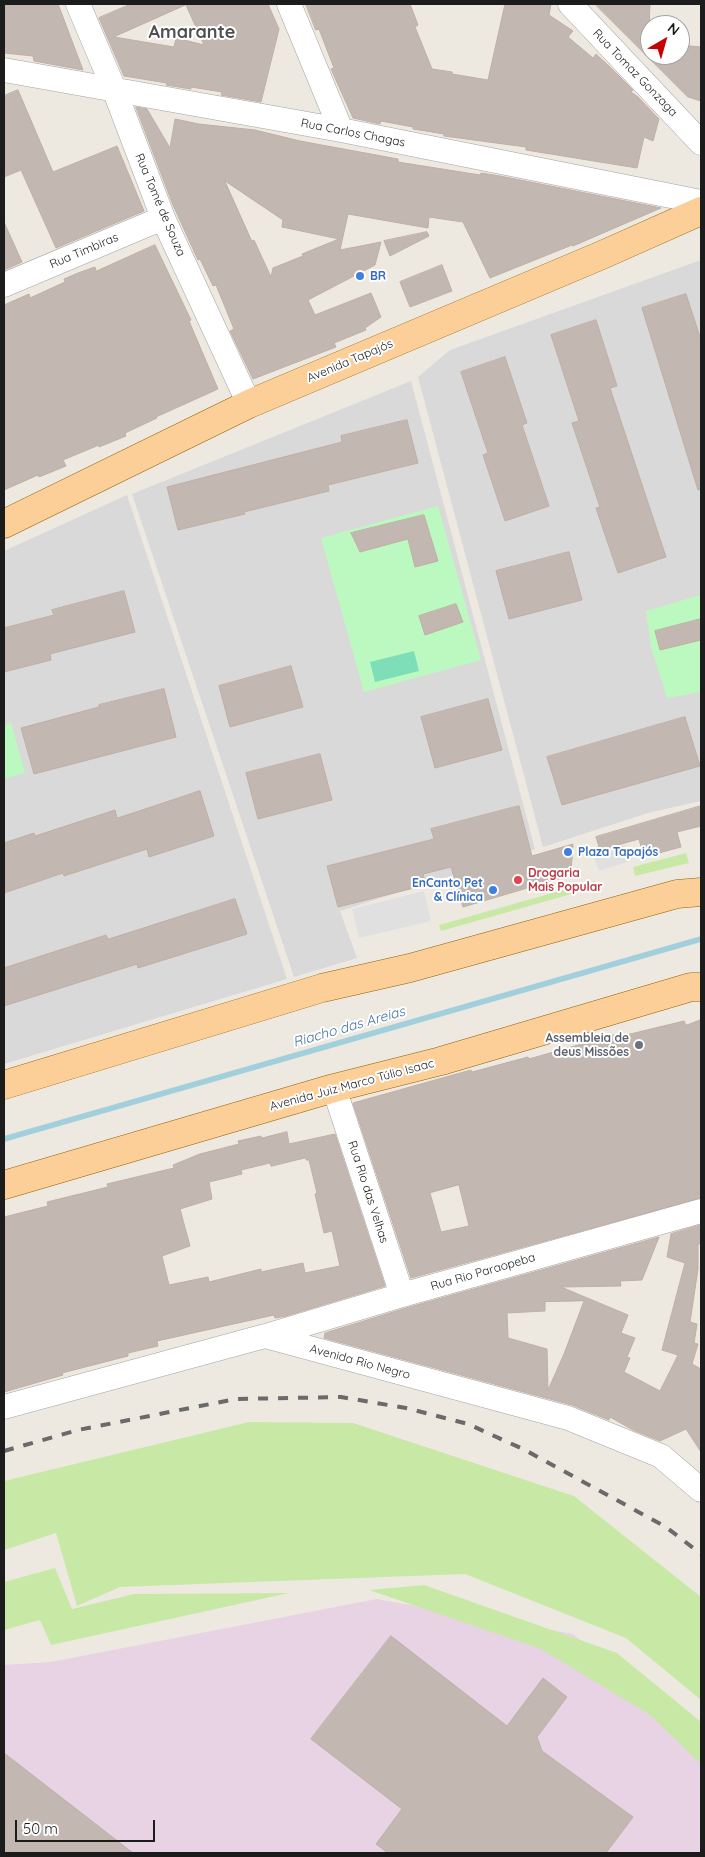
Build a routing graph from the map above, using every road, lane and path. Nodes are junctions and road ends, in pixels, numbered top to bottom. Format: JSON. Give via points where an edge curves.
{"nodes":[{"id":1,"x":78,"y":4,"type":"edge"},
{"id":2,"x":289,"y":4,"type":"edge"},
{"id":3,"x":570,"y":4,"type":"edge"},
{"id":4,"x":11,"y":75,"type":"edge"},
{"id":5,"x":114,"y":89,"type":"junction"},
{"id":6,"x":341,"y":130,"type":"junction"},
{"id":7,"x":701,"y":143,"type":"edge"},
{"id":8,"x":701,"y":202,"type":"edge"},
{"id":9,"x":701,"y":211,"type":"edge"},
{"id":10,"x":163,"y":218,"type":"junction"},
{"id":11,"x":4,"y":285,"type":"edge"},
{"id":12,"x":249,"y":404,"type":"junction"},
{"id":13,"x":4,"y":524,"type":"edge"},
{"id":14,"x":701,"y":892,"type":"edge"},
{"id":15,"x":701,"y":987,"type":"edge"},
{"id":16,"x":4,"y":1085,"type":"edge"},
{"id":17,"x":334,"y":1088,"type":"junction"},
{"id":18,"x":4,"y":1185,"type":"edge"},
{"id":19,"x":701,"y":1211,"type":"edge"},
{"id":20,"x":402,"y":1295,"type":"junction"},
{"id":21,"x":265,"y":1336,"type":"junction"},
{"id":22,"x":4,"y":1407,"type":"edge"},
{"id":23,"x":701,"y":1490,"type":"edge"}],
"edges":[{"from":1,"to":5,"type":"street","name":"Rua Tomé de Souza"},
{"from":2,"to":6,"type":"street"},
{"from":3,"to":7,"type":"street","name":"Rua Tomaz Gonzaga"},
{"from":4,"to":5,"type":"street","name":"Rua Carlos Chagas"},
{"from":5,"to":6,"type":"street","name":"Rua Carlos Chagas"},
{"from":5,"to":10,"type":"street","name":"Rua Tomé de Souza"},
{"from":6,"to":8,"type":"street","name":"Rua Carlos Chagas"},
{"from":9,"to":12,"type":"main road","name":"Avenida Tapajós"},
{"from":10,"to":11,"type":"street","name":"Rua Timbiras"},
{"from":10,"to":12,"type":"street","name":"Rua Tomé de Souza"},
{"from":12,"to":13,"type":"main road","name":"Avenida Tapajós"},
{"from":14,"to":16,"type":"main road","via":[[677,894],[410,968],[322,988]]},
{"from":15,"to":17,"type":"main road","name":"Avenida Juiz Marco Túlio Isaac","via":[[691,987],[441,1061]]},
{"from":17,"to":18,"type":"main road","name":"Avenida Juiz Marco Túlio Isaac"},
{"from":17,"to":20,"type":"street","name":"Rua Rio das Velhas"},
{"from":19,"to":20,"type":"street","name":"Rua Rio Paraopeba"},
{"from":20,"to":21,"type":"street","name":"Rua Rio Paraopeba"},
{"from":21,"to":22,"type":"street"},
{"from":21,"to":23,"type":"street","name":"Avenida Rio Negro","via":[[568,1418],[661,1456]]}]}
